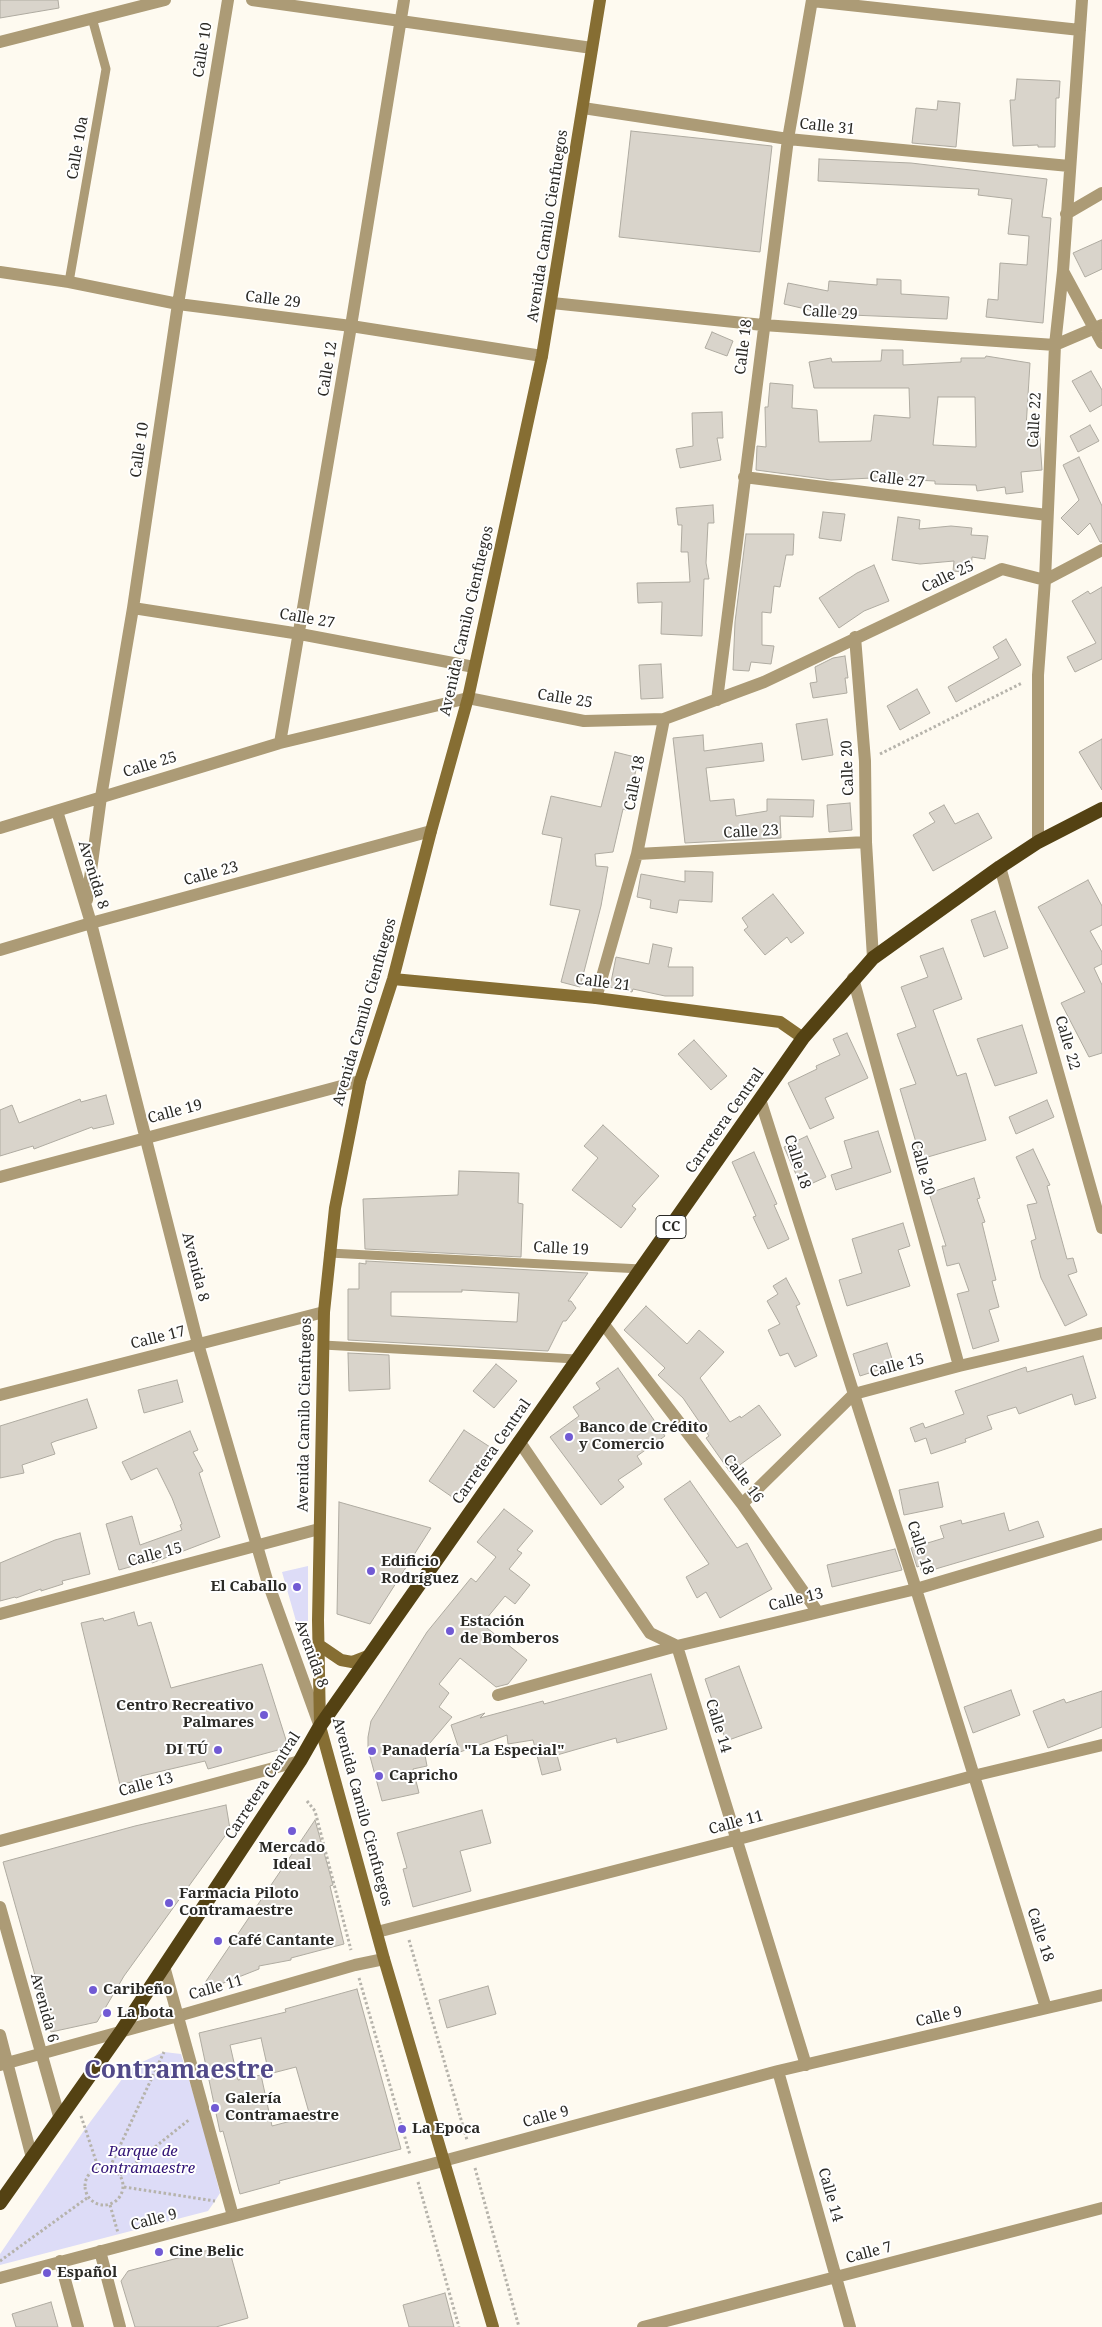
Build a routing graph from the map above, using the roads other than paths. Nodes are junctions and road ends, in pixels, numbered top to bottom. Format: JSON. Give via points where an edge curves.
{"nodes":[{"id":1,"x":165,"y":0,"type":"edge"},
{"id":2,"x":228,"y":0,"type":"edge"},
{"id":3,"x":252,"y":0,"type":"edge"},
{"id":4,"x":404,"y":0,"type":"edge"},
{"id":5,"x":600,"y":0,"type":"edge"},
{"id":6,"x":812,"y":0,"type":"edge"},
{"id":7,"x":1082,"y":0,"type":"edge"},
{"id":8,"x":92,"y":18,"type":"junction"},
{"id":9,"x":400,"y":22,"type":"junction"},
{"id":10,"x":1080,"y":30,"type":"junction"},
{"id":11,"x":0,"y":42,"type":"edge"},
{"id":12,"x":592,"y":48,"type":"junction"},
{"id":13,"x":583,"y":108,"type":"junction"},
{"id":14,"x":788,"y":139,"type":"junction"},
{"id":15,"x":1069,"y":166,"type":"junction"},
{"id":16,"x":1102,"y":193,"type":"edge"},
{"id":17,"x":1066,"y":214,"type":"junction"},
{"id":18,"x":1063,"y":270,"type":"junction"},
{"id":19,"x":0,"y":272,"type":"edge"},
{"id":20,"x":69,"y":282,"type":"junction"},
{"id":21,"x":552,"y":303,"type":"junction"},
{"id":22,"x":178,"y":304,"type":"junction"},
{"id":23,"x":763,"y":325,"type":"junction"},
{"id":24,"x":352,"y":326,"type":"junction"},
{"id":25,"x":1098,"y":327,"type":"edge"},
{"id":26,"x":1102,"y":343,"type":"edge"},
{"id":27,"x":1055,"y":345,"type":"junction"},
{"id":28,"x":542,"y":356,"type":"junction"},
{"id":29,"x":744,"y":477,"type":"junction"},
{"id":30,"x":1047,"y":515,"type":"junction"},
{"id":31,"x":1102,"y":550,"type":"edge"},
{"id":32,"x":1045,"y":580,"type":"junction"},
{"id":33,"x":133,"y":608,"type":"junction"},
{"id":34,"x":300,"y":634,"type":"junction"},
{"id":35,"x":855,"y":637,"type":"junction"},
{"id":36,"x":474,"y":667,"type":"junction"},
{"id":37,"x":468,"y":698,"type":"junction"},
{"id":38,"x":717,"y":700,"type":"junction"},
{"id":39,"x":664,"y":719,"type":"junction"},
{"id":40,"x":280,"y":743,"type":"junction"},
{"id":41,"x":101,"y":797,"type":"junction"},
{"id":42,"x":1102,"y":809,"type":"edge"},
{"id":43,"x":57,"y":811,"type":"junction"},
{"id":44,"x":0,"y":828,"type":"edge"},
{"id":45,"x":430,"y":832,"type":"junction"},
{"id":46,"x":866,"y":842,"type":"junction"},
{"id":47,"x":1038,"y":842,"type":"junction"},
{"id":48,"x":637,"y":854,"type":"junction"},
{"id":49,"x":1000,"y":867,"type":"junction"},
{"id":50,"x":86,"y":905,"type":"junction"},
{"id":51,"x":91,"y":923,"type":"junction"},
{"id":52,"x":0,"y":950,"type":"edge"},
{"id":53,"x":873,"y":958,"type":"junction"},
{"id":54,"x":853,"y":978,"type":"junction"},
{"id":55,"x":393,"y":979,"type":"junction"},
{"id":56,"x":596,"y":998,"type":"junction"},
{"id":57,"x":803,"y":1038,"type":"junction"},
{"id":58,"x":360,"y":1081,"type":"junction"},
{"id":59,"x":760,"y":1099,"type":"junction"},
{"id":60,"x":146,"y":1137,"type":"junction"},
{"id":61,"x":0,"y":1177,"type":"edge"},
{"id":62,"x":1099,"y":1208,"type":"edge"},
{"id":63,"x":1102,"y":1228,"type":"edge"},
{"id":64,"x":329,"y":1253,"type":"junction"},
{"id":65,"x":641,"y":1269,"type":"junction"},
{"id":66,"x":324,"y":1312,"type":"junction"},
{"id":67,"x":602,"y":1322,"type":"junction"},
{"id":68,"x":1102,"y":1333,"type":"edge"},
{"id":69,"x":198,"y":1344,"type":"junction"},
{"id":70,"x":323,"y":1345,"type":"junction"},
{"id":71,"x":576,"y":1359,"type":"junction"},
{"id":72,"x":959,"y":1366,"type":"junction"},
{"id":73,"x":854,"y":1394,"type":"junction"},
{"id":74,"x":0,"y":1395,"type":"edge"},
{"id":75,"x":519,"y":1441,"type":"junction"},
{"id":76,"x":742,"y":1504,"type":"junction"},
{"id":77,"x":319,"y":1529,"type":"junction"},
{"id":78,"x":1102,"y":1534,"type":"edge"},
{"id":79,"x":256,"y":1545,"type":"junction"},
{"id":80,"x":916,"y":1589,"type":"junction"},
{"id":81,"x":817,"y":1611,"type":"junction"},
{"id":82,"x":0,"y":1614,"type":"edge"},
{"id":83,"x":319,"y":1645,"type":"junction"},
{"id":84,"x":677,"y":1646,"type":"junction"},
{"id":85,"x":370,"y":1655,"type":"junction"},
{"id":86,"x":498,"y":1695,"type":"dead end"},
{"id":87,"x":320,"y":1726,"type":"junction"},
{"id":88,"x":1102,"y":1745,"type":"edge"},
{"id":89,"x":300,"y":1761,"type":"junction"},
{"id":90,"x":973,"y":1776,"type":"junction"},
{"id":91,"x":735,"y":1840,"type":"junction"},
{"id":92,"x":0,"y":1841,"type":"edge"},
{"id":93,"x":0,"y":1907,"type":"edge"},
{"id":94,"x":377,"y":1932,"type":"junction"},
{"id":95,"x":384,"y":1959,"type":"junction"},
{"id":96,"x":164,"y":1966,"type":"junction"},
{"id":97,"x":1101,"y":1999,"type":"edge"},
{"id":98,"x":1046,"y":2008,"type":"junction"},
{"id":99,"x":178,"y":2016,"type":"junction"},
{"id":100,"x":120,"y":2033,"type":"junction"},
{"id":101,"x":0,"y":2035,"type":"edge"},
{"id":102,"x":40,"y":2054,"type":"junction"},
{"id":103,"x":4,"y":2064,"type":"edge"},
{"id":104,"x":806,"y":2065,"type":"junction"},
{"id":105,"x":778,"y":2071,"type":"junction"},
{"id":106,"x":59,"y":2116,"type":"junction"},
{"id":107,"x":32,"y":2158,"type":"junction"},
{"id":108,"x":443,"y":2161,"type":"junction"},
{"id":109,"x":0,"y":2203,"type":"edge"},
{"id":110,"x":1102,"y":2208,"type":"edge"},
{"id":111,"x":232,"y":2210,"type":"junction"},
{"id":112,"x":100,"y":2251,"type":"junction"},
{"id":113,"x":60,"y":2261,"type":"junction"},
{"id":114,"x":0,"y":2278,"type":"edge"},
{"id":115,"x":837,"y":2278,"type":"junction"},
{"id":116,"x":78,"y":2327,"type":"edge"},
{"id":117,"x":120,"y":2327,"type":"edge"},
{"id":118,"x":493,"y":2327,"type":"edge"},
{"id":119,"x":643,"y":2327,"type":"edge"},
{"id":120,"x":850,"y":2327,"type":"edge"}],
"edges":[{"from":1,"to":8,"type":"street"},
{"from":2,"to":22,"type":"street","name":"Calle 10"},
{"from":3,"to":9,"type":"street"},
{"from":4,"to":9,"type":"street","name":"Calle 12"},
{"from":5,"to":12,"type":"main road","name":"Avenida Camilo Cienfuegos"},
{"from":6,"to":10,"type":"street"},
{"from":6,"to":14,"type":"street","name":"Calle 18"},
{"from":7,"to":10,"type":"street","name":"Calle 22"},
{"from":8,"to":11,"type":"street"},
{"from":8,"to":20,"type":"lane","name":"Calle 10a","via":[[106,69]]},
{"from":9,"to":12,"type":"street"},
{"from":9,"to":24,"type":"street","name":"Calle 12"},
{"from":10,"to":15,"type":"street","name":"Calle 22"},
{"from":12,"to":13,"type":"main road","name":"Avenida Camilo Cienfuegos"},
{"from":13,"to":14,"type":"street","name":"Calle 31"},
{"from":13,"to":21,"type":"main road","name":"Avenida Camilo Cienfuegos"},
{"from":14,"to":15,"type":"street","name":"Calle 31"},
{"from":14,"to":23,"type":"street","name":"Calle 18"},
{"from":15,"to":17,"type":"street","name":"Calle 22"},
{"from":16,"to":17,"type":"street"},
{"from":17,"to":18,"type":"street","name":"Calle 22"},
{"from":18,"to":25,"type":"street"},
{"from":18,"to":27,"type":"street","name":"Calle 22"},
{"from":19,"to":20,"type":"street","name":"Calle 29"},
{"from":20,"to":22,"type":"street","name":"Calle 29"},
{"from":21,"to":23,"type":"street","name":"Calle 29"},
{"from":21,"to":28,"type":"main road","name":"Avenida Camilo Cienfuegos"},
{"from":22,"to":24,"type":"street","name":"Calle 29"},
{"from":22,"to":33,"type":"street","name":"Calle 10"},
{"from":23,"to":27,"type":"street","name":"Calle 29"},
{"from":23,"to":29,"type":"street","name":"Calle 18"},
{"from":24,"to":28,"type":"street","name":"Calle 29"},
{"from":24,"to":34,"type":"street","name":"Calle 12"},
{"from":25,"to":26,"type":"street"},
{"from":25,"to":27,"type":"street","name":"Calle 29"},
{"from":27,"to":30,"type":"street","name":"Calle 22"},
{"from":28,"to":36,"type":"main road","name":"Avenida Camilo Cienfuegos"},
{"from":29,"to":30,"type":"street","name":"Calle 27"},
{"from":29,"to":38,"type":"street","name":"Calle 18"},
{"from":30,"to":32,"type":"street","name":"Calle 22"},
{"from":31,"to":32,"type":"street"},
{"from":32,"to":35,"type":"street","name":"Calle 25","via":[[1002,569]]},
{"from":32,"to":47,"type":"street","name":"Calle 22","via":[[1038,675]]},
{"from":33,"to":34,"type":"street","name":"Calle 27"},
{"from":33,"to":41,"type":"street","name":"Calle 10"},
{"from":34,"to":36,"type":"street","name":"Calle 27"},
{"from":34,"to":40,"type":"street","name":"Calle 12"},
{"from":35,"to":38,"type":"street","name":"Calle 25","via":[[764,682]]},
{"from":35,"to":46,"type":"street","name":"Calle 20","via":[[866,761]]},
{"from":36,"to":37,"type":"main road","name":"Avenida Camilo Cienfuegos"},
{"from":37,"to":39,"type":"street","name":"Calle 25","via":[[584,721]]},
{"from":37,"to":40,"type":"street","name":"Calle 25"},
{"from":37,"to":45,"type":"main road","name":"Avenida Camilo Cienfuegos"},
{"from":38,"to":39,"type":"street","name":"Calle 25"},
{"from":39,"to":48,"type":"street","name":"Calle 18"},
{"from":40,"to":41,"type":"street","name":"Calle 25"},
{"from":41,"to":43,"type":"street","name":"Calle 25"},
{"from":41,"to":50,"type":"street","name":"Calle 10"},
{"from":42,"to":47,"type":"highway","name":"Carretera Central","number":"CC"},
{"from":43,"to":44,"type":"street","name":"Calle 25"},
{"from":43,"to":50,"type":"street","name":"Avenida 8"},
{"from":45,"to":51,"type":"street","name":"Calle 23"},
{"from":45,"to":55,"type":"main road","name":"Avenida Camilo Cienfuegos"},
{"from":46,"to":48,"type":"street","name":"Calle 23"},
{"from":46,"to":53,"type":"street","name":"Calle 20"},
{"from":47,"to":49,"type":"highway","name":"Carretera Central","number":"CC"},
{"from":48,"to":56,"type":"street","name":"Calle 18"},
{"from":49,"to":53,"type":"highway","name":"Carretera Central","number":"CC"},
{"from":49,"to":62,"type":"street","name":"Calle 22"},
{"from":50,"to":51,"type":"street","name":"Avenida 8"},
{"from":51,"to":52,"type":"street","name":"Calle 23"},
{"from":51,"to":60,"type":"street","name":"Avenida 8"},
{"from":53,"to":54,"type":"highway","name":"Carretera Central","number":"CC"},
{"from":54,"to":57,"type":"highway","name":"Carretera Central","number":"CC"},
{"from":54,"to":72,"type":"street","name":"Calle 20"},
{"from":55,"to":56,"type":"main road","name":"Calle 21"},
{"from":55,"to":58,"type":"main road","name":"Avenida Camilo Cienfuegos"},
{"from":56,"to":57,"type":"main road","name":"Calle 21","via":[[780,1022]]},
{"from":57,"to":59,"type":"highway","name":"Carretera Central","number":"CC"},
{"from":58,"to":60,"type":"street","name":"Calle 19"},
{"from":58,"to":64,"type":"main road","name":"Avenida Camilo Cienfuegos"},
{"from":59,"to":65,"type":"highway","name":"Carretera Central","number":"CC"},
{"from":59,"to":73,"type":"street","name":"Calle 18"},
{"from":60,"to":61,"type":"street","name":"Calle 19"},
{"from":60,"to":69,"type":"street","name":"Avenida 8"},
{"from":62,"to":63,"type":"street","name":"Calle 22"},
{"from":64,"to":65,"type":"lane","name":"Calle 19"},
{"from":64,"to":66,"type":"main road","name":"Avenida Camilo Cienfuegos"},
{"from":65,"to":67,"type":"highway","name":"Carretera Central","number":"CC"},
{"from":66,"to":69,"type":"street","name":"Calle 17"},
{"from":66,"to":70,"type":"main road","name":"Avenida Camilo Cienfuegos"},
{"from":67,"to":71,"type":"highway","name":"Carretera Central","number":"CC"},
{"from":67,"to":76,"type":"street","name":"Calle 16"},
{"from":68,"to":72,"type":"street","name":"Calle 15"},
{"from":69,"to":74,"type":"street","name":"Calle 17"},
{"from":69,"to":79,"type":"street","name":"Avenida 8"},
{"from":70,"to":71,"type":"lane"},
{"from":70,"to":77,"type":"main road","name":"Avenida Camilo Cienfuegos"},
{"from":71,"to":75,"type":"highway","name":"Carretera Central","number":"CC"},
{"from":72,"to":73,"type":"street","name":"Calle 15"},
{"from":73,"to":76,"type":"street","name":"Calle 15"},
{"from":73,"to":80,"type":"street","name":"Calle 18"},
{"from":75,"to":84,"type":"street","via":[[650,1633]]},
{"from":75,"to":85,"type":"highway","name":"Carretera Central","number":"CC"},
{"from":76,"to":81,"type":"street","name":"Calle 16"},
{"from":77,"to":79,"type":"street","name":"Calle 15"},
{"from":77,"to":83,"type":"main road","name":"Avenida Camilo Cienfuegos"},
{"from":78,"to":80,"type":"street","name":"Calle 13"},
{"from":79,"to":82,"type":"street","name":"Calle 15"},
{"from":79,"to":87,"type":"street","name":"Avenida 8"},
{"from":80,"to":81,"type":"street","name":"Calle 13"},
{"from":80,"to":90,"type":"street","name":"Calle 18"},
{"from":81,"to":84,"type":"street","name":"Calle 13"},
{"from":83,"to":85,"type":"main road","via":[[341,1660],[352,1662]]},
{"from":83,"to":87,"type":"main road","name":"Avenida Camilo Cienfuegos"},
{"from":84,"to":86,"type":"street","name":"Calle 13"},
{"from":84,"to":91,"type":"street","name":"Calle 14"},
{"from":85,"to":87,"type":"highway","name":"Carretera Central","number":"CC"},
{"from":87,"to":89,"type":"highway","name":"Carretera Central","number":"CC"},
{"from":87,"to":94,"type":"main road","name":"Avenida Camilo Cienfuegos"},
{"from":88,"to":90,"type":"street","name":"Calle 11"},
{"from":89,"to":92,"type":"street","name":"Calle 13"},
{"from":89,"to":96,"type":"highway","name":"Carretera Central","number":"CC"},
{"from":90,"to":91,"type":"street","name":"Calle 11"},
{"from":90,"to":98,"type":"street","name":"Calle 18"},
{"from":91,"to":94,"type":"street","name":"Calle 11"},
{"from":91,"to":104,"type":"street","name":"Calle 14"},
{"from":93,"to":102,"type":"street","name":"Avenida 6"},
{"from":94,"to":95,"type":"main road","name":"Avenida Camilo Cienfuegos"},
{"from":95,"to":99,"type":"street","name":"Calle 11"},
{"from":95,"to":108,"type":"main road","name":"Avenida Camilo Cienfuegos"},
{"from":96,"to":99,"type":"street"},
{"from":96,"to":100,"type":"highway","name":"Carretera Central","number":"CC"},
{"from":97,"to":98,"type":"street","name":"Calle 9"},
{"from":98,"to":104,"type":"street","name":"Calle 9"},
{"from":99,"to":100,"type":"street","name":"Calle 11"},
{"from":99,"to":111,"type":"street"},
{"from":100,"to":102,"type":"street","name":"Calle 11"},
{"from":100,"to":106,"type":"highway","name":"Carretera Central","number":"CC"},
{"from":101,"to":103,"type":"street"},
{"from":102,"to":103,"type":"street","name":"Calle 11"},
{"from":102,"to":106,"type":"street","name":"Avenida 6"},
{"from":103,"to":107,"type":"street"},
{"from":104,"to":105,"type":"street","name":"Calle 9"},
{"from":105,"to":108,"type":"street","name":"Calle 9"},
{"from":105,"to":115,"type":"street","name":"Calle 14"},
{"from":106,"to":107,"type":"highway","name":"Carretera Central","number":"CC"},
{"from":107,"to":109,"type":"highway","name":"Carretera Central","number":"CC"},
{"from":108,"to":111,"type":"street","name":"Calle 9"},
{"from":108,"to":118,"type":"main road","name":"Avenida Camilo Cienfuegos"},
{"from":110,"to":115,"type":"street","name":"Calle 7"},
{"from":111,"to":112,"type":"street","name":"Calle 9"},
{"from":112,"to":113,"type":"street","name":"Calle 9"},
{"from":112,"to":117,"type":"street"},
{"from":113,"to":114,"type":"street","name":"Calle 9"},
{"from":113,"to":116,"type":"street"},
{"from":115,"to":119,"type":"street","name":"Calle 7"},
{"from":115,"to":120,"type":"street","name":"Calle 14"}]}
